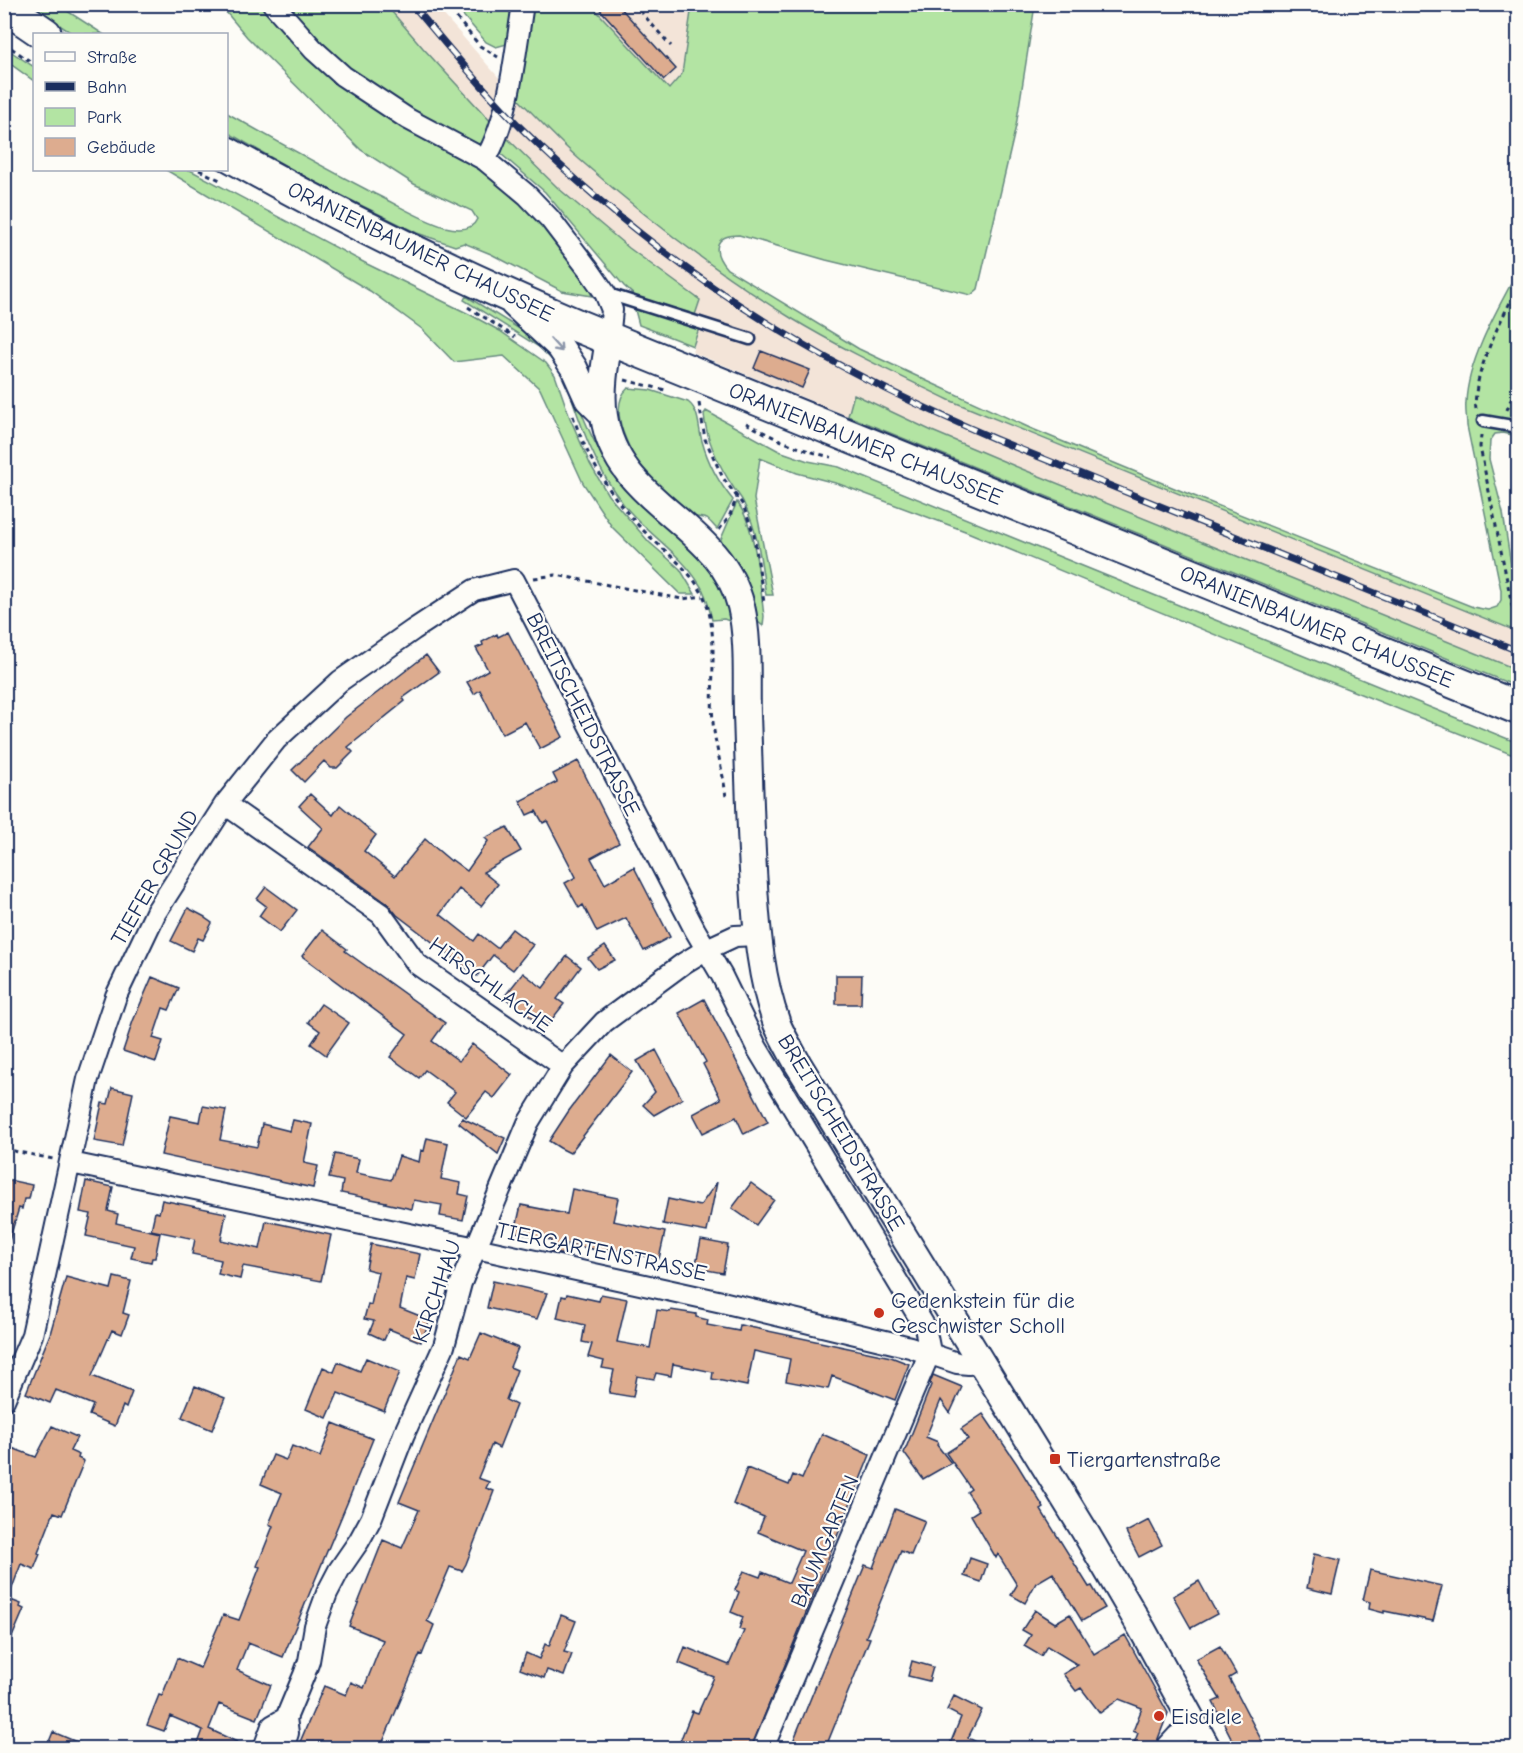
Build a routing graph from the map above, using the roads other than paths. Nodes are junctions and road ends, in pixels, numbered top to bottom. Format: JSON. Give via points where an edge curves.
{"nodes":[{"id":1,"x":273,"y":4,"type":"edge"},
{"id":2,"x":523,"y":4,"type":"edge"},
{"id":3,"x":4,"y":6,"type":"edge"},
{"id":4,"x":44,"y":33,"type":"edge"},
{"id":5,"x":228,"y":154,"type":"edge"},
{"id":6,"x":485,"y":160,"type":"junction"},
{"id":7,"x":605,"y":293,"type":"junction"},
{"id":8,"x":505,"y":295,"type":"junction"},
{"id":9,"x":609,"y":339,"type":"junction"},
{"id":10,"x":750,"y":339,"type":"dead end"},
{"id":11,"x":603,"y":414,"type":"junction"},
{"id":12,"x":1483,"y":421,"type":"road end"},
{"id":13,"x":1518,"y":427,"type":"edge"},
{"id":14,"x":514,"y":580,"type":"joint"},
{"id":15,"x":1518,"y":708,"type":"edge"},
{"id":16,"x":225,"y":804,"type":"junction"},
{"id":17,"x":758,"y":935,"type":"junction"},
{"id":18,"x":706,"y":948,"type":"junction"},
{"id":19,"x":563,"y":1066,"type":"junction"},
{"id":20,"x":71,"y":1163,"type":"junction"},
{"id":21,"x":476,"y":1248,"type":"junction"},
{"id":22,"x":930,"y":1352,"type":"junction"},
{"id":23,"x":979,"y":1359,"type":"junction"},
{"id":24,"x":4,"y":1400,"type":"edge"},
{"id":25,"x":286,"y":1718,"type":"junction"},
{"id":26,"x":1195,"y":1724,"type":"junction"},
{"id":27,"x":264,"y":1749,"type":"edge"},
{"id":28,"x":283,"y":1749,"type":"edge"},
{"id":29,"x":763,"y":1749,"type":"edge"},
{"id":30,"x":1166,"y":1749,"type":"edge"},
{"id":31,"x":1207,"y":1749,"type":"edge"}],
"edges":[{"from":1,"to":6,"type":"street","via":[[343,76],[408,119]]},
{"from":2,"to":6,"type":"street","via":[[501,121]]},
{"from":3,"to":4,"type":"main road"},
{"from":5,"to":8,"type":"main road","name":"ORANIENBAUMER CHAUSSEE"},
{"from":6,"to":7,"type":"street","via":[[550,219]]},
{"from":7,"to":9,"type":"street","via":[[612,310]]},
{"from":7,"to":10,"type":"lane"},
{"from":8,"to":9,"type":"main road","name":"ORANIENBAUMER CHAUSSEE"},
{"from":8,"to":11,"type":"street","name":"BREITSCHEIDSTRASSE","one_way":true,"via":[[560,347],[588,399]]},
{"from":9,"to":11,"type":"street","name":"BREITSCHEIDSTRASSE"},
{"from":9,"to":15,"type":"main road","name":"ORANIENBAUMER CHAUSSEE"},
{"from":11,"to":17,"type":"street","name":"BREITSCHEIDSTRASSE","via":[[612,445],[634,482],[704,543],[726,572],[741,606]]},
{"from":12,"to":13,"type":"lane"},
{"from":14,"to":16,"type":"street","name":"TIEFER GRUND","via":[[474,590],[340,681],[276,740]]},
{"from":14,"to":18,"type":"street","name":"BREITSCHEIDSTRASSE"},
{"from":16,"to":19,"type":"street","name":"HIRSCHLACHE","via":[[381,914],[417,964]]},
{"from":16,"to":20,"type":"street","name":"TIEFER GRUND","via":[[156,912],[116,996],[88,1079]]},
{"from":17,"to":18,"type":"street","name":"KIRCHHAU","via":[[735,936]]},
{"from":17,"to":23,"type":"street","name":"BREITSCHEIDSTRASSE","via":[[765,983],[778,1026]]},
{"from":18,"to":19,"type":"street","name":"KIRCHHAU","via":[[604,1022]]},
{"from":18,"to":22,"type":"street","name":"BREITSCHEIDSTRASSE","via":[[757,1048],[924,1327]]},
{"from":19,"to":21,"type":"street","name":"KIRCHHAU","via":[[528,1123]]},
{"from":20,"to":21,"type":"street","name":"TIERGARTENSTRASSE"},
{"from":20,"to":24,"type":"street","name":"TIEFER GRUND","via":[[32,1335]]},
{"from":21,"to":22,"type":"street","name":"TIERGARTENSTRASSE"},
{"from":21,"to":25,"type":"street","name":"KIRCHHAU","via":[[461,1283],[444,1346],[370,1519],[327,1593],[315,1626],[309,1661]]},
{"from":22,"to":23,"type":"street","name":"TIERGARTENSTRASSE","via":[[957,1363],[969,1364]]},
{"from":22,"to":29,"type":"street","name":"BAUMGARTEN"},
{"from":23,"to":26,"type":"street","name":"BREITSCHEIDSTRASSE"},
{"from":25,"to":27,"type":"street","name":"KIRCHHAU","via":[[272,1726]]},
{"from":25,"to":28,"type":"street","via":[[288,1733]]},
{"from":26,"to":30,"type":"street"},
{"from":26,"to":31,"type":"street","name":"BREITSCHEIDSTRASSE"}]}
